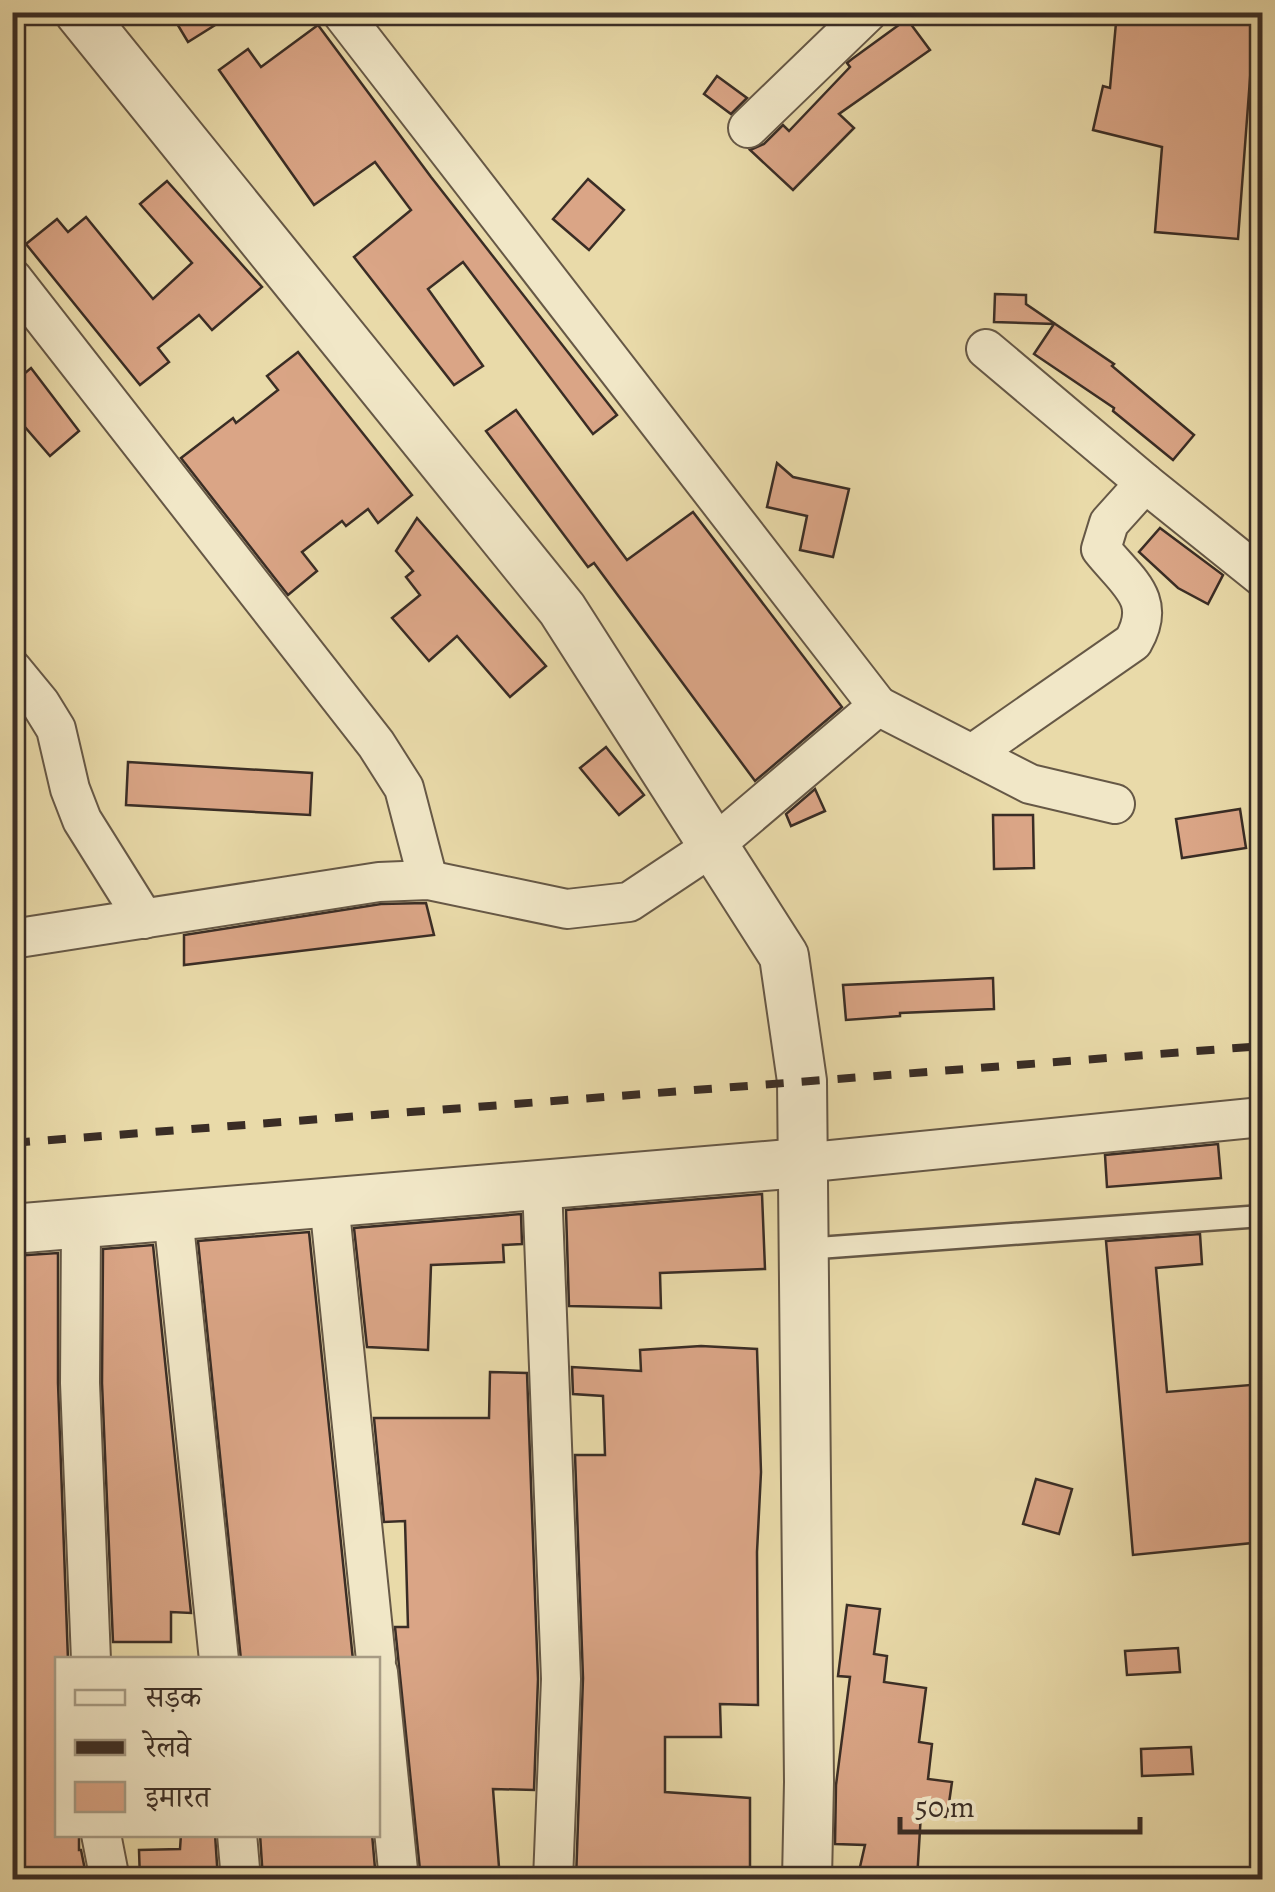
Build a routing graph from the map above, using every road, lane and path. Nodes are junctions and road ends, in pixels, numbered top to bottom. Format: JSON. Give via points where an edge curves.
{"nodes":[{"id":1,"x":79,"y":12,"type":"edge"},
{"id":2,"x":341,"y":12,"type":"edge"},
{"id":3,"x":868,"y":12,"type":"edge"},
{"id":4,"x":748,"y":128,"type":"dead end"},
{"id":5,"x":12,"y":278,"type":"edge"},
{"id":6,"x":986,"y":349,"type":"dead end"},
{"id":7,"x":1145,"y":483,"type":"junction"},
{"id":8,"x":1262,"y":577,"type":"edge"},
{"id":9,"x":12,"y":669,"type":"edge"},
{"id":10,"x":878,"y":706,"type":"junction"},
{"id":11,"x":972,"y":754,"type":"junction"},
{"id":12,"x":1115,"y":804,"type":"dead end"},
{"id":13,"x":713,"y":846,"type":"junction"},
{"id":14,"x":428,"y":880,"type":"junction"},
{"id":15,"x":144,"y":919,"type":"junction"},
{"id":16,"x":12,"y":939,"type":"edge"},
{"id":17,"x":1262,"y":1117,"type":"edge"},
{"id":18,"x":801,"y":1164,"type":"junction"},
{"id":19,"x":542,"y":1185,"type":"junction"},
{"id":20,"x":328,"y":1202,"type":"junction"},
{"id":21,"x":174,"y":1216,"type":"junction"},
{"id":22,"x":1262,"y":1216,"type":"edge"},
{"id":23,"x":81,"y":1223,"type":"junction"},
{"id":24,"x":12,"y":1229,"type":"edge"},
{"id":25,"x":802,"y":1249,"type":"junction"},
{"id":26,"x":91,"y":1657,"type":"edge"},
{"id":27,"x":219,"y":1657,"type":"edge"},
{"id":28,"x":376,"y":1657,"type":"edge"},
{"id":29,"x":380,"y":1692,"type":"edge"},
{"id":30,"x":102,"y":1837,"type":"edge"},
{"id":31,"x":237,"y":1837,"type":"edge"},
{"id":32,"x":110,"y":1880,"type":"edge"},
{"id":33,"x":241,"y":1880,"type":"edge"},
{"id":34,"x":399,"y":1880,"type":"edge"},
{"id":35,"x":553,"y":1880,"type":"edge"},
{"id":36,"x":807,"y":1880,"type":"edge"}],
"edges":[{"from":1,"to":13,"type":"street","via":[[562,610]]},
{"from":2,"to":10,"type":"street"},
{"from":3,"to":4,"type":"street"},
{"from":5,"to":14,"type":"street","via":[[376,744],[404,788]]},
{"from":6,"to":7,"type":"street"},
{"from":7,"to":8,"type":"street"},
{"from":7,"to":11,"type":"street","via":[[1110,523],[1101,549],[1144,603],[1133,642]]},
{"from":9,"to":15,"type":"street","via":[[56,728],[82,820]]},
{"from":10,"to":11,"type":"street"},
{"from":10,"to":13,"type":"street"},
{"from":11,"to":12,"type":"street","via":[[1030,784]]},
{"from":13,"to":14,"type":"street","via":[[629,902],[567,909]]},
{"from":13,"to":18,"type":"street","via":[[784,956],[802,1081]]},
{"from":14,"to":15,"type":"street"},
{"from":15,"to":16,"type":"street"},
{"from":17,"to":18,"type":"street"},
{"from":18,"to":19,"type":"street"},
{"from":18,"to":25,"type":"street"},
{"from":19,"to":20,"type":"street"},
{"from":19,"to":35,"type":"street","via":[[561,1679]]},
{"from":20,"to":21,"type":"street"},
{"from":20,"to":28,"type":"street"},
{"from":21,"to":23,"type":"street"},
{"from":21,"to":27,"type":"street"},
{"from":22,"to":25,"type":"lane"},
{"from":23,"to":24,"type":"street"},
{"from":23,"to":26,"type":"street"},
{"from":25,"to":36,"type":"street"},
{"from":29,"to":34,"type":"street"},
{"from":30,"to":32,"type":"street"},
{"from":31,"to":33,"type":"street"}]}
